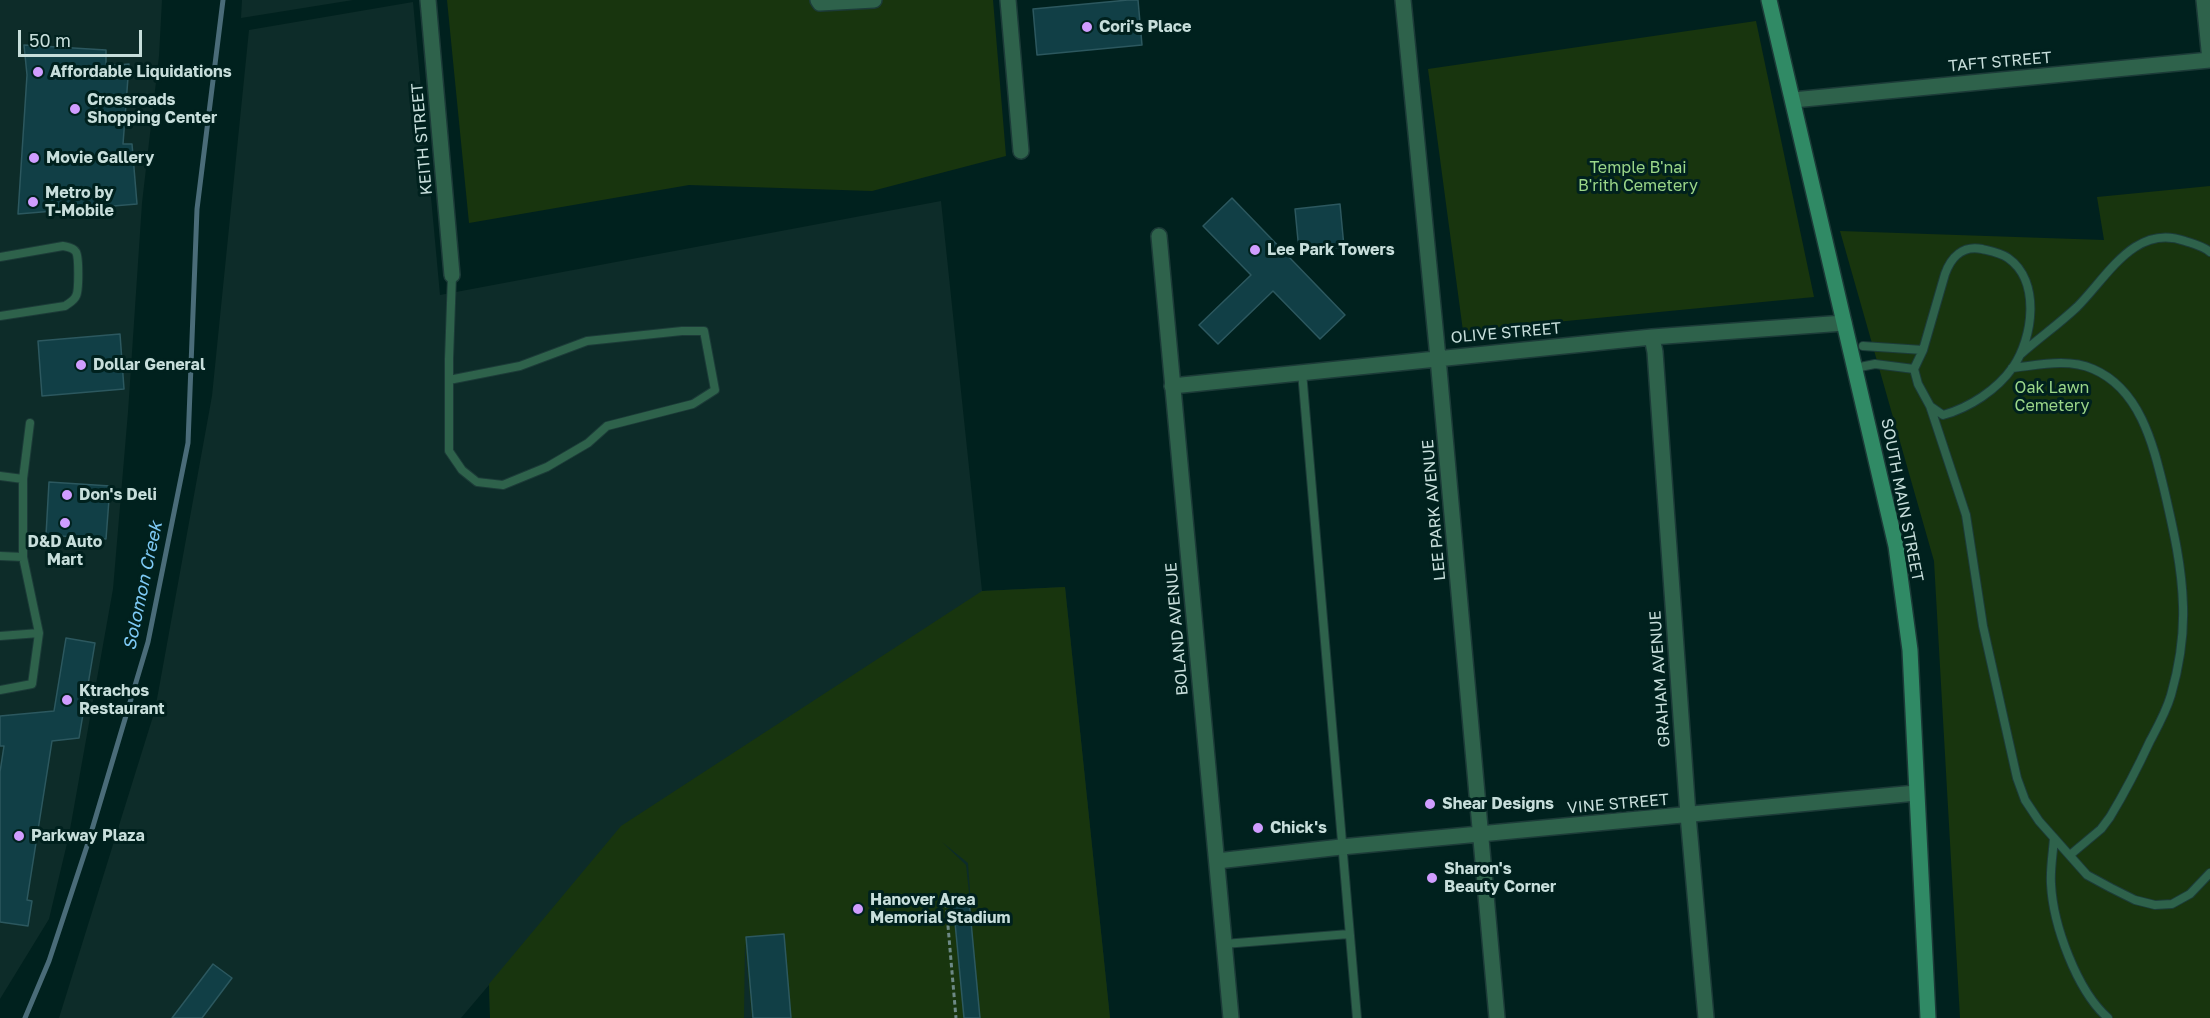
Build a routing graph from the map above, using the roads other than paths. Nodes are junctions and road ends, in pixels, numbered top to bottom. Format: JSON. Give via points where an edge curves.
{"nodes":[{"id":1,"x":428,"y":0,"type":"edge"},
{"id":2,"x":819,"y":0,"type":"edge"},
{"id":3,"x":874,"y":0,"type":"edge"},
{"id":4,"x":1008,"y":0,"type":"edge"},
{"id":5,"x":1403,"y":0,"type":"edge"},
{"id":6,"x":1769,"y":0,"type":"edge"},
{"id":7,"x":2204,"y":0,"type":"edge"},
{"id":8,"x":2210,"y":60,"type":"edge"},
{"id":9,"x":1792,"y":100,"type":"junction"},
{"id":10,"x":1021,"y":150,"type":"dead end"},
{"id":11,"x":1159,"y":236,"type":"dead end"},
{"id":12,"x":2210,"y":252,"type":"edge"},
{"id":13,"x":0,"y":257,"type":"edge"},
{"id":14,"x":452,"y":275,"type":"joint"},
{"id":15,"x":0,"y":316,"type":"edge"},
{"id":16,"x":1844,"y":323,"type":"junction"},
{"id":17,"x":1652,"y":337,"type":"junction"},
{"id":18,"x":1863,"y":346,"type":"dead end"},
{"id":19,"x":1923,"y":350,"type":"junction"},
{"id":20,"x":2019,"y":356,"type":"junction"},
{"id":21,"x":1438,"y":358,"type":"junction"},
{"id":22,"x":1855,"y":368,"type":"junction"},
{"id":23,"x":2012,"y":368,"type":"junction"},
{"id":24,"x":1914,"y":369,"type":"junction"},
{"id":25,"x":1302,"y":372,"type":"junction"},
{"id":26,"x":449,"y":380,"type":"junction"},
{"id":27,"x":1172,"y":386,"type":"junction"},
{"id":28,"x":1930,"y":406,"type":"junction"},
{"id":29,"x":30,"y":423,"type":"dead end"},
{"id":30,"x":0,"y":476,"type":"edge"},
{"id":31,"x":23,"y":479,"type":"junction"},
{"id":32,"x":0,"y":556,"type":"edge"},
{"id":33,"x":23,"y":557,"type":"junction"},
{"id":34,"x":39,"y":633,"type":"junction"},
{"id":35,"x":0,"y":636,"type":"edge"},
{"id":36,"x":0,"y":690,"type":"edge"},
{"id":37,"x":1916,"y":793,"type":"junction"},
{"id":38,"x":1688,"y":815,"type":"junction"},
{"id":39,"x":1481,"y":835,"type":"junction"},
{"id":40,"x":2054,"y":838,"type":"junction"},
{"id":41,"x":1341,"y":847,"type":"junction"},
{"id":42,"x":2070,"y":855,"type":"junction"},
{"id":43,"x":1216,"y":861,"type":"junction"},
{"id":44,"x":2210,"y":873,"type":"edge"},
{"id":45,"x":1349,"y":934,"type":"junction"},
{"id":46,"x":1224,"y":944,"type":"junction"},
{"id":47,"x":1231,"y":1018,"type":"edge"},
{"id":48,"x":1357,"y":1018,"type":"edge"},
{"id":49,"x":1497,"y":1018,"type":"edge"},
{"id":50,"x":1706,"y":1018,"type":"edge"},
{"id":51,"x":1928,"y":1018,"type":"edge"},
{"id":52,"x":2109,"y":1018,"type":"edge"}],
"edges":[{"from":1,"to":14,"type":"street","name":"KEITH STREET"},
{"from":2,"to":3,"type":"street"},
{"from":4,"to":10,"type":"street"},
{"from":5,"to":21,"type":"street","name":"LEE PARK AVENUE"},
{"from":6,"to":9,"type":"main road","name":"SOUTH MAIN STREET"},
{"from":7,"to":8,"type":"street"},
{"from":8,"to":9,"type":"street","name":"TAFT STREET"},
{"from":9,"to":16,"type":"main road","name":"SOUTH MAIN STREET"},
{"from":11,"to":27,"type":"street","name":"BOLAND AVENUE"},
{"from":12,"to":20,"type":"lane","via":[[2175,237],[2156,236],[2142,241],[2074,309]]},
{"from":13,"to":15,"type":"lane","via":[[63,246],[71,247],[78,258],[77,295],[72,302]]},
{"from":14,"to":26,"type":"lane"},
{"from":16,"to":17,"type":"street","name":"OLIVE STREET"},
{"from":16,"to":22,"type":"main road","name":"SOUTH MAIN STREET"},
{"from":17,"to":21,"type":"street","name":"OLIVE STREET"},
{"from":17,"to":38,"type":"street","name":"GRAHAM AVENUE"},
{"from":18,"to":19,"type":"lane"},
{"from":19,"to":20,"type":"lane","via":[[1948,264],[1957,254],[1975,248],[2007,256],[2024,278],[2030,297],[2027,333]]},
{"from":19,"to":24,"type":"lane"},
{"from":20,"to":23,"type":"lane"},
{"from":21,"to":25,"type":"street","name":"OLIVE STREET"},
{"from":21,"to":39,"type":"street","name":"LEE PARK AVENUE"},
{"from":22,"to":24,"type":"lane","via":[[1875,364]]},
{"from":22,"to":37,"type":"main road","name":"SOUTH MAIN STREET","via":[[1896,546],[1910,650]]},
{"from":23,"to":28,"type":"lane","via":[[1984,396],[1959,411],[1943,415]]},
{"from":23,"to":42,"type":"lane","via":[[2077,364],[2119,387],[2152,441],[2181,575],[2181,638],[2164,715],[2102,829]]},
{"from":24,"to":28,"type":"lane"},
{"from":25,"to":27,"type":"street","name":"OLIVE STREET"},
{"from":25,"to":41,"type":"lane"},
{"from":26,"to":26,"type":"lane","via":[[449,451],[462,470],[477,482],[503,486],[547,467],[588,443],[607,426],[693,404],[715,390],[704,331],[587,341],[520,366]]},
{"from":27,"to":43,"type":"street","name":"BOLAND AVENUE"},
{"from":28,"to":40,"type":"lane","via":[[1966,515],[1983,626],[2017,778],[2025,800]]},
{"from":29,"to":31,"type":"lane"},
{"from":30,"to":31,"type":"lane"},
{"from":31,"to":33,"type":"lane"},
{"from":32,"to":33,"type":"lane"},
{"from":33,"to":34,"type":"lane"},
{"from":34,"to":35,"type":"lane"},
{"from":34,"to":36,"type":"lane","via":[[32,684]]},
{"from":37,"to":38,"type":"street","name":"VINE STREET"},
{"from":37,"to":51,"type":"main road","name":"SOUTH MAIN STREET"},
{"from":38,"to":39,"type":"street","name":"VINE STREET"},
{"from":38,"to":50,"type":"street","name":"GRAHAM AVENUE"},
{"from":39,"to":41,"type":"street","name":"VINE STREET"},
{"from":39,"to":49,"type":"street","name":"LEE PARK AVENUE"},
{"from":40,"to":42,"type":"lane"},
{"from":40,"to":52,"type":"lane","via":[[2051,884],[2068,957],[2098,1009]]},
{"from":41,"to":43,"type":"street","name":"VINE STREET"},
{"from":41,"to":45,"type":"lane"},
{"from":42,"to":44,"type":"lane","via":[[2087,875],[2135,900],[2155,905],[2172,904],[2190,894]]},
{"from":43,"to":46,"type":"street","name":"BOLAND AVENUE"},
{"from":45,"to":46,"type":"lane"},
{"from":45,"to":48,"type":"lane"},
{"from":46,"to":47,"type":"street","name":"BOLAND AVENUE"}]}
